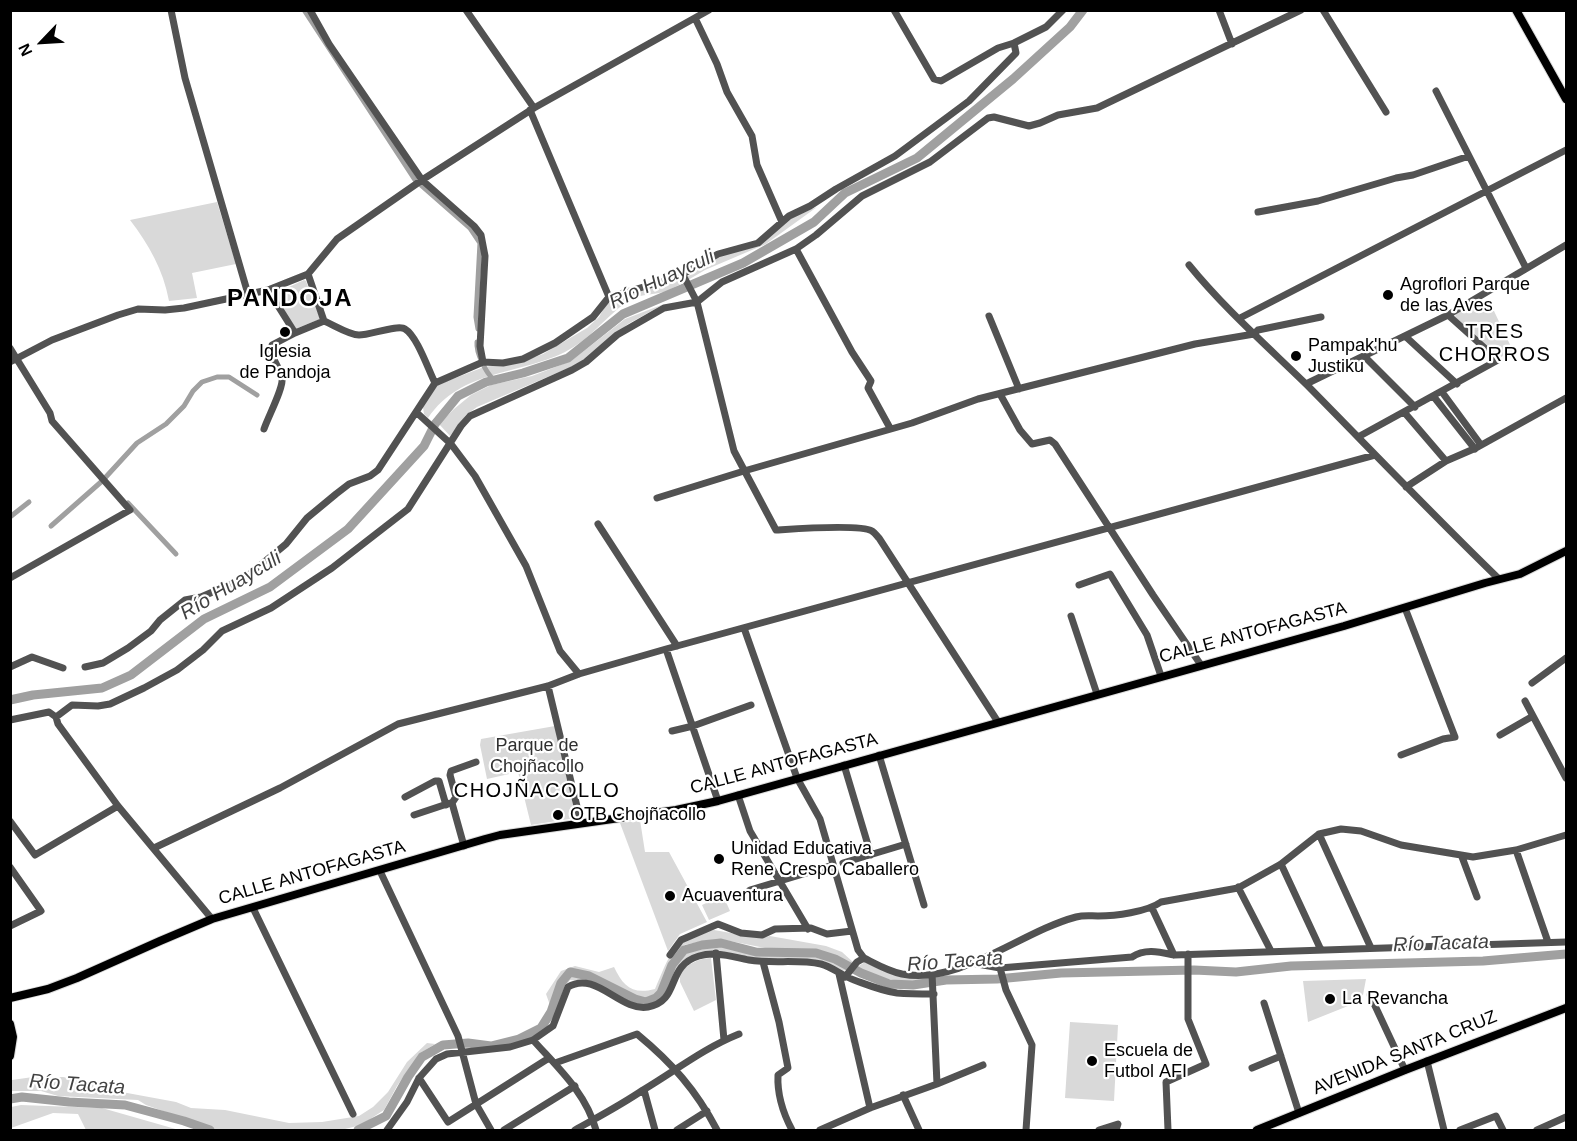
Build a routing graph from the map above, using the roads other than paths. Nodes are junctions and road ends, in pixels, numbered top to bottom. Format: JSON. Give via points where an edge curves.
{"nodes":[{"id":1,"x":171,"y":10,"type":"edge"},
{"id":2,"x":309,"y":10,"type":"edge"},
{"id":3,"x":466,"y":10,"type":"edge"},
{"id":4,"x":710,"y":10,"type":"edge"},
{"id":5,"x":894,"y":10,"type":"edge"},
{"id":6,"x":1063,"y":10,"type":"edge"},
{"id":7,"x":1219,"y":10,"type":"edge"},
{"id":8,"x":1301,"y":10,"type":"edge"},
{"id":9,"x":1323,"y":10,"type":"edge"},
{"id":10,"x":1516,"y":10,"type":"edge"},
{"id":11,"x":695,"y":18,"type":"junction"},
{"id":12,"x":1014,"y":43,"type":"junction"},
{"id":13,"x":1232,"y":44,"type":"junction"},
{"id":14,"x":1564,"y":88,"type":"edge"},
{"id":15,"x":1436,"y":91,"type":"dead end"},
{"id":16,"x":1566,"y":99,"type":"edge"},
{"id":17,"x":532,"y":109,"type":"junction"},
{"id":18,"x":1386,"y":112,"type":"dead end"},
{"id":19,"x":1566,"y":150,"type":"edge"},
{"id":20,"x":1469,"y":156,"type":"junction"},
{"id":21,"x":422,"y":180,"type":"junction"},
{"id":22,"x":1486,"y":192,"type":"junction"},
{"id":23,"x":1258,"y":212,"type":"dead end"},
{"id":24,"x":782,"y":222,"type":"junction"},
{"id":25,"x":1566,"y":245,"type":"edge"},
{"id":26,"x":796,"y":249,"type":"junction"},
{"id":27,"x":1189,"y":264,"type":"dead end"},
{"id":28,"x":1526,"y":268,"type":"junction"},
{"id":29,"x":308,"y":274,"type":"junction"},
{"id":30,"x":684,"y":278,"type":"junction"},
{"id":31,"x":268,"y":290,"type":"junction"},
{"id":32,"x":248,"y":294,"type":"junction"},
{"id":33,"x":609,"y":297,"type":"junction"},
{"id":34,"x":695,"y":299,"type":"junction"},
{"id":35,"x":1448,"y":315,"type":"junction"},
{"id":36,"x":988,"y":316,"type":"dead end"},
{"id":37,"x":1321,"y":317,"type":"dead end"},
{"id":38,"x":1239,"y":318,"type":"junction"},
{"id":39,"x":324,"y":321,"type":"junction"},
{"id":40,"x":295,"y":333,"type":"junction"},
{"id":41,"x":1254,"y":334,"type":"junction"},
{"id":42,"x":1405,"y":336,"type":"junction"},
{"id":43,"x":10,"y":348,"type":"edge"},
{"id":44,"x":1364,"y":356,"type":"junction"},
{"id":45,"x":13,"y":360,"type":"edge"},
{"id":46,"x":483,"y":362,"type":"junction"},
{"id":47,"x":435,"y":382,"type":"junction"},
{"id":48,"x":1306,"y":384,"type":"junction"},
{"id":49,"x":1457,"y":384,"type":"junction"},
{"id":50,"x":1019,"y":389,"type":"junction"},
{"id":51,"x":1442,"y":392,"type":"junction"},
{"id":52,"x":1000,"y":394,"type":"junction"},
{"id":53,"x":1434,"y":397,"type":"junction"},
{"id":54,"x":1566,"y":399,"type":"edge"},
{"id":55,"x":1415,"y":407,"type":"junction"},
{"id":56,"x":416,"y":412,"type":"junction"},
{"id":57,"x":1404,"y":412,"type":"junction"},
{"id":58,"x":890,"y":428,"type":"junction"},
{"id":59,"x":264,"y":429,"type":"dead end"},
{"id":60,"x":1358,"y":437,"type":"junction"},
{"id":61,"x":451,"y":444,"type":"junction"},
{"id":62,"x":1478,"y":447,"type":"junction"},
{"id":63,"x":1375,"y":455,"type":"junction"},
{"id":64,"x":1446,"y":461,"type":"junction"},
{"id":65,"x":744,"y":471,"type":"junction"},
{"id":66,"x":1406,"y":487,"type":"junction"},
{"id":67,"x":657,"y":498,"type":"dead end"},
{"id":68,"x":598,"y":524,"type":"dead end"},
{"id":69,"x":1109,"y":528,"type":"junction"},
{"id":70,"x":1566,"y":551,"type":"edge"},
{"id":71,"x":10,"y":578,"type":"edge"},
{"id":72,"x":1499,"y":579,"type":"junction"},
{"id":73,"x":907,"y":584,"type":"junction"},
{"id":74,"x":1078,"y":585,"type":"dead end"},
{"id":75,"x":1405,"y":608,"type":"junction"},
{"id":76,"x":1071,"y":616,"type":"dead end"},
{"id":77,"x":744,"y":628,"type":"junction"},
{"id":78,"x":677,"y":646,"type":"junction"},
{"id":79,"x":666,"y":649,"type":"junction"},
{"id":80,"x":1566,"y":658,"type":"edge"},
{"id":81,"x":1201,"y":665,"type":"junction"},
{"id":82,"x":10,"y":667,"type":"edge"},
{"id":83,"x":63,"y":668,"type":"dead end"},
{"id":84,"x":85,"y":668,"type":"dead end"},
{"id":85,"x":579,"y":674,"type":"junction"},
{"id":86,"x":1161,"y":676,"type":"junction"},
{"id":87,"x":1532,"y":683,"type":"dead end"},
{"id":88,"x":548,"y":686,"type":"junction"},
{"id":89,"x":1097,"y":694,"type":"junction"},
{"id":90,"x":1525,"y":701,"type":"dead end"},
{"id":91,"x":751,"y":705,"type":"dead end"},
{"id":92,"x":1533,"y":716,"type":"junction"},
{"id":93,"x":56,"y":717,"type":"junction"},
{"id":94,"x":10,"y":720,"type":"edge"},
{"id":95,"x":998,"y":722,"type":"junction"},
{"id":96,"x":693,"y":726,"type":"junction"},
{"id":97,"x":672,"y":731,"type":"dead end"},
{"id":98,"x":1500,"y":735,"type":"dead end"},
{"id":99,"x":879,"y":755,"type":"junction"},
{"id":100,"x":1401,"y":755,"type":"dead end"},
{"id":101,"x":476,"y":762,"type":"dead end"},
{"id":102,"x":844,"y":765,"type":"junction"},
{"id":103,"x":797,"y":777,"type":"junction"},
{"id":104,"x":1566,"y":778,"type":"edge"},
{"id":105,"x":738,"y":795,"type":"junction"},
{"id":106,"x":405,"y":797,"type":"dead end"},
{"id":107,"x":718,"y":801,"type":"junction"},
{"id":108,"x":449,"y":804,"type":"junction"},
{"id":109,"x":118,"y":807,"type":"junction"},
{"id":110,"x":414,"y":815,"type":"dead end"},
{"id":111,"x":10,"y":821,"type":"edge"},
{"id":112,"x":581,"y":823,"type":"junction"},
{"id":113,"x":1319,"y":834,"type":"junction"},
{"id":114,"x":1566,"y":835,"type":"edge"},
{"id":115,"x":906,"y":844,"type":"junction"},
{"id":116,"x":464,"y":846,"type":"junction"},
{"id":117,"x":154,"y":848,"type":"junction"},
{"id":118,"x":1516,"y":850,"type":"junction"},
{"id":119,"x":871,"y":855,"type":"junction"},
{"id":120,"x":1462,"y":856,"type":"junction"},
{"id":121,"x":843,"y":863,"type":"dead end"},
{"id":122,"x":1281,"y":864,"type":"junction"},
{"id":123,"x":833,"y":865,"type":"junction"},
{"id":124,"x":12,"y":871,"type":"edge"},
{"id":125,"x":380,"y":871,"type":"junction"},
{"id":126,"x":780,"y":882,"type":"junction"},
{"id":127,"x":1238,"y":887,"type":"junction"},
{"id":128,"x":750,"y":891,"type":"dead end"},
{"id":129,"x":1477,"y":897,"type":"dead end"},
{"id":130,"x":924,"y":905,"type":"dead end"},
{"id":131,"x":253,"y":908,"type":"junction"},
{"id":132,"x":1152,"y":908,"type":"junction"},
{"id":133,"x":212,"y":919,"type":"junction"},
{"id":134,"x":10,"y":927,"type":"edge"},
{"id":135,"x":808,"y":928,"type":"junction"},
{"id":136,"x":852,"y":931,"type":"junction"},
{"id":137,"x":1548,"y":942,"type":"junction"},
{"id":138,"x":1566,"y":942,"type":"edge"},
{"id":139,"x":1371,"y":948,"type":"junction"},
{"id":140,"x":1321,"y":950,"type":"junction"},
{"id":141,"x":1271,"y":951,"type":"junction"},
{"id":142,"x":716,"y":953,"type":"junction"},
{"id":143,"x":1188,"y":954,"type":"junction"},
{"id":144,"x":670,"y":955,"type":"dead end"},
{"id":145,"x":1174,"y":956,"type":"junction"},
{"id":146,"x":864,"y":958,"type":"junction"},
{"id":147,"x":763,"y":962,"type":"junction"},
{"id":148,"x":972,"y":963,"type":"junction"},
{"id":149,"x":845,"y":975,"type":"junction"},
{"id":150,"x":1002,"y":975,"type":"junction"},
{"id":151,"x":931,"y":979,"type":"junction"},
{"id":152,"x":934,"y":994,"type":"junction"},
{"id":153,"x":1370,"y":995,"type":"dead end"},
{"id":154,"x":10,"y":998,"type":"edge"},
{"id":155,"x":1264,"y":1003,"type":"dead end"},
{"id":156,"x":1566,"y":1008,"type":"edge"},
{"id":157,"x":10,"y":1024,"type":"edge"},
{"id":158,"x":739,"y":1035,"type":"dead end"},
{"id":159,"x":533,"y":1040,"type":"junction"},
{"id":160,"x":724,"y":1040,"type":"junction"},
{"id":161,"x":460,"y":1046,"type":"junction"},
{"id":162,"x":10,"y":1056,"type":"edge"},
{"id":163,"x":1281,"y":1056,"type":"junction"},
{"id":164,"x":552,"y":1061,"type":"junction"},
{"id":165,"x":1427,"y":1061,"type":"junction"},
{"id":166,"x":982,"y":1065,"type":"dead end"},
{"id":167,"x":1252,"y":1068,"type":"dead end"},
{"id":168,"x":674,"y":1069,"type":"junction"},
{"id":169,"x":1405,"y":1070,"type":"junction"},
{"id":170,"x":419,"y":1078,"type":"junction"},
{"id":171,"x":937,"y":1084,"type":"junction"},
{"id":172,"x":575,"y":1086,"type":"junction"},
{"id":173,"x":644,"y":1090,"type":"junction"},
{"id":174,"x":903,"y":1095,"type":"junction"},
{"id":175,"x":476,"y":1104,"type":"junction"},
{"id":176,"x":870,"y":1108,"type":"junction"},
{"id":177,"x":707,"y":1110,"type":"junction"},
{"id":178,"x":1299,"y":1113,"type":"junction"},
{"id":179,"x":353,"y":1114,"type":"dead end"},
{"id":180,"x":1566,"y":1116,"type":"edge"},
{"id":181,"x":594,"y":1120,"type":"junction"},
{"id":182,"x":387,"y":1131,"type":"edge"},
{"id":183,"x":491,"y":1131,"type":"edge"},
{"id":184,"x":504,"y":1131,"type":"edge"},
{"id":185,"x":575,"y":1131,"type":"edge"},
{"id":186,"x":596,"y":1131,"type":"edge"},
{"id":187,"x":655,"y":1131,"type":"edge"},
{"id":188,"x":677,"y":1131,"type":"edge"},
{"id":189,"x":717,"y":1131,"type":"edge"},
{"id":190,"x":792,"y":1131,"type":"edge"},
{"id":191,"x":820,"y":1131,"type":"edge"},
{"id":192,"x":919,"y":1131,"type":"edge"},
{"id":193,"x":1026,"y":1131,"type":"edge"},
{"id":194,"x":1099,"y":1131,"type":"edge"},
{"id":195,"x":1116,"y":1131,"type":"edge"},
{"id":196,"x":1168,"y":1131,"type":"edge"},
{"id":197,"x":1257,"y":1131,"type":"edge"},
{"id":198,"x":1444,"y":1131,"type":"edge"},
{"id":199,"x":1460,"y":1131,"type":"edge"},
{"id":200,"x":1503,"y":1131,"type":"edge"},
{"id":201,"x":1537,"y":1131,"type":"edge"}],
"edges":[{"from":1,"to":32,"type":"street","via":[[185,78]]},
{"from":2,"to":21,"type":"street"},
{"from":3,"to":17,"type":"street"},
{"from":4,"to":11,"type":"street"},
{"from":5,"to":12,"type":"street","via":[[934,79],[940,81]]},
{"from":6,"to":12,"type":"street","via":[[1046,27]]},
{"from":7,"to":13,"type":"street"},
{"from":8,"to":13,"type":"street"},
{"from":9,"to":18,"type":"street"},
{"from":10,"to":14,"type":"main road"},
{"from":11,"to":17,"type":"street"},
{"from":11,"to":24,"type":"street","via":[[727,92],[752,136],[758,165]]},
{"from":12,"to":24,"type":"street","via":[[1016,53],[969,101],[895,156]]},
{"from":13,"to":26,"type":"street","via":[[1097,108],[1058,115],[1029,126],[988,118],[930,162],[862,196]]},
{"from":14,"to":16,"type":"main road"},
{"from":15,"to":20,"type":"street"},
{"from":17,"to":21,"type":"street"},
{"from":17,"to":33,"type":"street"},
{"from":19,"to":22,"type":"street"},
{"from":20,"to":22,"type":"street"},
{"from":20,"to":23,"type":"street","via":[[1318,201]]},
{"from":21,"to":29,"type":"street","via":[[337,239]]},
{"from":21,"to":46,"type":"street","via":[[481,235],[485,256],[480,346]]},
{"from":22,"to":28,"type":"street"},
{"from":22,"to":38,"type":"street"},
{"from":24,"to":30,"type":"street","via":[[758,243],[718,254]]},
{"from":25,"to":28,"type":"street"},
{"from":26,"to":34,"type":"street","via":[[722,282]]},
{"from":26,"to":58,"type":"street","via":[[871,381],[868,388]]},
{"from":27,"to":38,"type":"street"},
{"from":28,"to":35,"type":"street"},
{"from":29,"to":31,"type":"street"},
{"from":29,"to":39,"type":"street"},
{"from":30,"to":33,"type":"street"},
{"from":30,"to":34,"type":"street"},
{"from":31,"to":32,"type":"street"},
{"from":31,"to":40,"type":"street"},
{"from":32,"to":45,"type":"street","via":[[165,310],[138,309],[71,332]]},
{"from":33,"to":46,"type":"street","via":[[592,317],[555,343],[523,359]]},
{"from":34,"to":61,"type":"street","via":[[664,308],[617,335],[572,370],[470,416]]},
{"from":34,"to":65,"type":"street","via":[[729,433]]},
{"from":35,"to":42,"type":"street"},
{"from":35,"to":49,"type":"street","via":[[1498,360]]},
{"from":36,"to":50,"type":"street"},
{"from":37,"to":41,"type":"street"},
{"from":38,"to":41,"type":"street"},
{"from":39,"to":40,"type":"street"},
{"from":39,"to":47,"type":"street","via":[[358,335],[404,327]]},
{"from":40,"to":59,"type":"street","via":[[272,345],[282,387]]},
{"from":41,"to":48,"type":"street"},
{"from":41,"to":50,"type":"street","via":[[1195,344]]},
{"from":42,"to":44,"type":"street"},
{"from":42,"to":49,"type":"street"},
{"from":43,"to":45,"type":"street"},
{"from":44,"to":48,"type":"street"},
{"from":44,"to":55,"type":"street"},
{"from":45,"to":71,"type":"street","via":[[52,421],[130,510]]},
{"from":46,"to":47,"type":"street"},
{"from":47,"to":56,"type":"street"},
{"from":48,"to":60,"type":"street"},
{"from":49,"to":51,"type":"street"},
{"from":50,"to":52,"type":"street"},
{"from":51,"to":53,"type":"street"},
{"from":51,"to":62,"type":"street"},
{"from":52,"to":58,"type":"street"},
{"from":52,"to":69,"type":"street","via":[[1032,444],[1050,440],[1055,444]]},
{"from":53,"to":55,"type":"street"},
{"from":53,"to":62,"type":"street"},
{"from":54,"to":62,"type":"street"},
{"from":55,"to":57,"type":"street"},
{"from":56,"to":61,"type":"street"},
{"from":56,"to":84,"type":"street","via":[[378,470],[336,494],[245,578],[185,600],[128,648],[103,663]]},
{"from":57,"to":60,"type":"street"},
{"from":57,"to":64,"type":"street"},
{"from":58,"to":65,"type":"street"},
{"from":60,"to":63,"type":"street"},
{"from":61,"to":85,"type":"street","via":[[475,476],[524,561],[557,644]]},
{"from":61,"to":93,"type":"street","via":[[408,509],[332,568],[271,608],[222,631],[177,670],[144,688],[110,704],[72,705]]},
{"from":62,"to":64,"type":"street"},
{"from":63,"to":66,"type":"street"},
{"from":63,"to":69,"type":"street"},
{"from":64,"to":66,"type":"street"},
{"from":65,"to":67,"type":"street"},
{"from":65,"to":73,"type":"street","via":[[776,530],[830,527],[872,531]]},
{"from":66,"to":72,"type":"street"},
{"from":68,"to":78,"type":"street"},
{"from":69,"to":73,"type":"street"},
{"from":69,"to":81,"type":"street"},
{"from":70,"to":72,"type":"main road","name":"CALLE ANTOFAGASTA","via":[[1520,574]]},
{"from":72,"to":75,"type":"main road","name":"CALLE ANTOFAGASTA"},
{"from":73,"to":77,"type":"street"},
{"from":73,"to":95,"type":"street"},
{"from":74,"to":86,"type":"street","via":[[1110,574],[1147,635]]},
{"from":75,"to":81,"type":"main road","name":"CALLE ANTOFAGASTA"},
{"from":75,"to":100,"type":"street","via":[[1455,737]]},
{"from":76,"to":89,"type":"street"},
{"from":77,"to":78,"type":"street"},
{"from":77,"to":103,"type":"street"},
{"from":78,"to":79,"type":"street"},
{"from":79,"to":85,"type":"street"},
{"from":79,"to":96,"type":"street"},
{"from":80,"to":87,"type":"street"},
{"from":81,"to":86,"type":"main road","name":"CALLE ANTOFAGASTA"},
{"from":82,"to":83,"type":"street","via":[[32,657]]},
{"from":85,"to":88,"type":"street"},
{"from":86,"to":89,"type":"main road","name":"CALLE ANTOFAGASTA"},
{"from":88,"to":112,"type":"street"},
{"from":88,"to":117,"type":"street","via":[[398,724],[280,788]]},
{"from":89,"to":95,"type":"main road","name":"CALLE ANTOFAGASTA"},
{"from":90,"to":92,"type":"street"},
{"from":91,"to":96,"type":"street"},
{"from":92,"to":98,"type":"street"},
{"from":92,"to":104,"type":"street"},
{"from":93,"to":94,"type":"street","via":[[49,712]]},
{"from":93,"to":109,"type":"street"},
{"from":95,"to":99,"type":"main road","name":"CALLE ANTOFAGASTA"},
{"from":96,"to":97,"type":"street"},
{"from":96,"to":107,"type":"street"},
{"from":99,"to":102,"type":"main road","name":"CALLE ANTOFAGASTA"},
{"from":99,"to":115,"type":"street"},
{"from":101,"to":108,"type":"street","via":[[451,771],[456,797]]},
{"from":102,"to":103,"type":"main road","name":"CALLE ANTOFAGASTA"},
{"from":102,"to":119,"type":"street"},
{"from":103,"to":105,"type":"main road","name":"CALLE ANTOFAGASTA"},
{"from":103,"to":123,"type":"street","via":[[820,819]]},
{"from":105,"to":107,"type":"main road","name":"CALLE ANTOFAGASTA"},
{"from":105,"to":126,"type":"street","via":[[750,831]]},
{"from":106,"to":108,"type":"street","via":[[439,781]]},
{"from":107,"to":112,"type":"main road","name":"CALLE ANTOFAGASTA"},
{"from":108,"to":110,"type":"street"},
{"from":108,"to":116,"type":"street"},
{"from":109,"to":111,"type":"street","via":[[35,855]]},
{"from":109,"to":117,"type":"street"},
{"from":112,"to":116,"type":"main road","name":"CALLE ANTOFAGASTA","via":[[500,835]]},
{"from":113,"to":120,"type":"street","via":[[1341,829],[1361,831],[1401,846]]},
{"from":113,"to":122,"type":"street"},
{"from":113,"to":139,"type":"street"},
{"from":114,"to":118,"type":"street"},
{"from":115,"to":119,"type":"street"},
{"from":115,"to":130,"type":"street"},
{"from":116,"to":125,"type":"main road","name":"CALLE ANTOFAGASTA"},
{"from":117,"to":133,"type":"street"},
{"from":118,"to":120,"type":"street"},
{"from":118,"to":137,"type":"street"},
{"from":119,"to":121,"type":"street"},
{"from":120,"to":129,"type":"street"},
{"from":122,"to":127,"type":"street"},
{"from":122,"to":140,"type":"street"},
{"from":123,"to":126,"type":"street"},
{"from":123,"to":136,"type":"street"},
{"from":124,"to":134,"type":"street","via":[[40,911]]},
{"from":125,"to":131,"type":"main road","name":"CALLE ANTOFAGASTA"},
{"from":125,"to":161,"type":"street"},
{"from":126,"to":128,"type":"street"},
{"from":126,"to":135,"type":"street"},
{"from":127,"to":132,"type":"street"},
{"from":127,"to":141,"type":"street"},
{"from":131,"to":133,"type":"main road","name":"CALLE ANTOFAGASTA"},
{"from":131,"to":179,"type":"street"},
{"from":132,"to":145,"type":"street"},
{"from":132,"to":148,"type":"street","via":[[1086,915],[1051,924]]},
{"from":133,"to":154,"type":"main road","name":"CALLE ANTOFAGASTA","via":[[48,990]]},
{"from":135,"to":136,"type":"street","via":[[827,934]]},
{"from":135,"to":144,"type":"street","via":[[775,929],[762,935],[741,933],[718,924],[681,940]]},
{"from":136,"to":146,"type":"street"},
{"from":137,"to":138,"type":"street"},
{"from":137,"to":139,"type":"street"},
{"from":139,"to":140,"type":"street"},
{"from":140,"to":141,"type":"street"},
{"from":141,"to":143,"type":"street"},
{"from":142,"to":147,"type":"street"},
{"from":142,"to":159,"type":"street","via":[[687,961],[678,970],[667,996],[646,1008],[633,1006],[587,983],[574,984],[568,987],[553,1026]]},
{"from":142,"to":160,"type":"street"},
{"from":143,"to":145,"type":"street"},
{"from":143,"to":196,"type":"street","via":[[1188,1019],[1206,1064],[1166,1082]]},
{"from":145,"to":150,"type":"street","via":[[1157,951],[1138,952],[1132,957]]},
{"from":146,"to":149,"type":"street"},
{"from":146,"to":151,"type":"street","via":[[896,972]]},
{"from":147,"to":149,"type":"street","via":[[824,964]]},
{"from":147,"to":190,"type":"street","via":[[788,1068],[778,1075],[777,1087]]},
{"from":148,"to":150,"type":"street"},
{"from":148,"to":151,"type":"street"},
{"from":149,"to":152,"type":"street","via":[[879,989]]},
{"from":149,"to":176,"type":"street"},
{"from":150,"to":193,"type":"street","via":[[1032,1046]]},
{"from":151,"to":152,"type":"street"},
{"from":152,"to":171,"type":"street"},
{"from":153,"to":169,"type":"street"},
{"from":155,"to":163,"type":"street"},
{"from":156,"to":165,"type":"main road","name":"AVENIDA SANTA CRUZ"},
{"from":157,"to":162,"type":"main road"},
{"from":158,"to":160,"type":"street"},
{"from":159,"to":161,"type":"street","via":[[510,1047]]},
{"from":159,"to":164,"type":"street"},
{"from":160,"to":168,"type":"street"},
{"from":161,"to":170,"type":"street","via":[[436,1059]]},
{"from":161,"to":175,"type":"street"},
{"from":163,"to":167,"type":"street"},
{"from":163,"to":178,"type":"street"},
{"from":164,"to":168,"type":"street","via":[[637,1034]]},
{"from":164,"to":172,"type":"street"},
{"from":164,"to":175,"type":"street"},
{"from":165,"to":169,"type":"main road","name":"AVENIDA SANTA CRUZ"},
{"from":165,"to":198,"type":"street"},
{"from":166,"to":171,"type":"street"},
{"from":168,"to":173,"type":"street"},
{"from":168,"to":177,"type":"street"},
{"from":169,"to":178,"type":"main road","name":"AVENIDA SANTA CRUZ"},
{"from":170,"to":175,"type":"street","via":[[448,1122]]},
{"from":170,"to":182,"type":"street"},
{"from":171,"to":174,"type":"street"},
{"from":172,"to":181,"type":"street"},
{"from":172,"to":184,"type":"street"},
{"from":173,"to":181,"type":"street"},
{"from":173,"to":187,"type":"street"},
{"from":174,"to":176,"type":"street"},
{"from":174,"to":192,"type":"street"},
{"from":175,"to":183,"type":"street"},
{"from":176,"to":191,"type":"street"},
{"from":177,"to":188,"type":"street"},
{"from":177,"to":189,"type":"street"},
{"from":178,"to":197,"type":"main road","name":"AVENIDA SANTA CRUZ"},
{"from":180,"to":201,"type":"street"},
{"from":181,"to":185,"type":"street"},
{"from":181,"to":186,"type":"street"},
{"from":194,"to":195,"type":"street","via":[[1118,1124]]},
{"from":199,"to":200,"type":"street","via":[[1496,1116]]}]}
